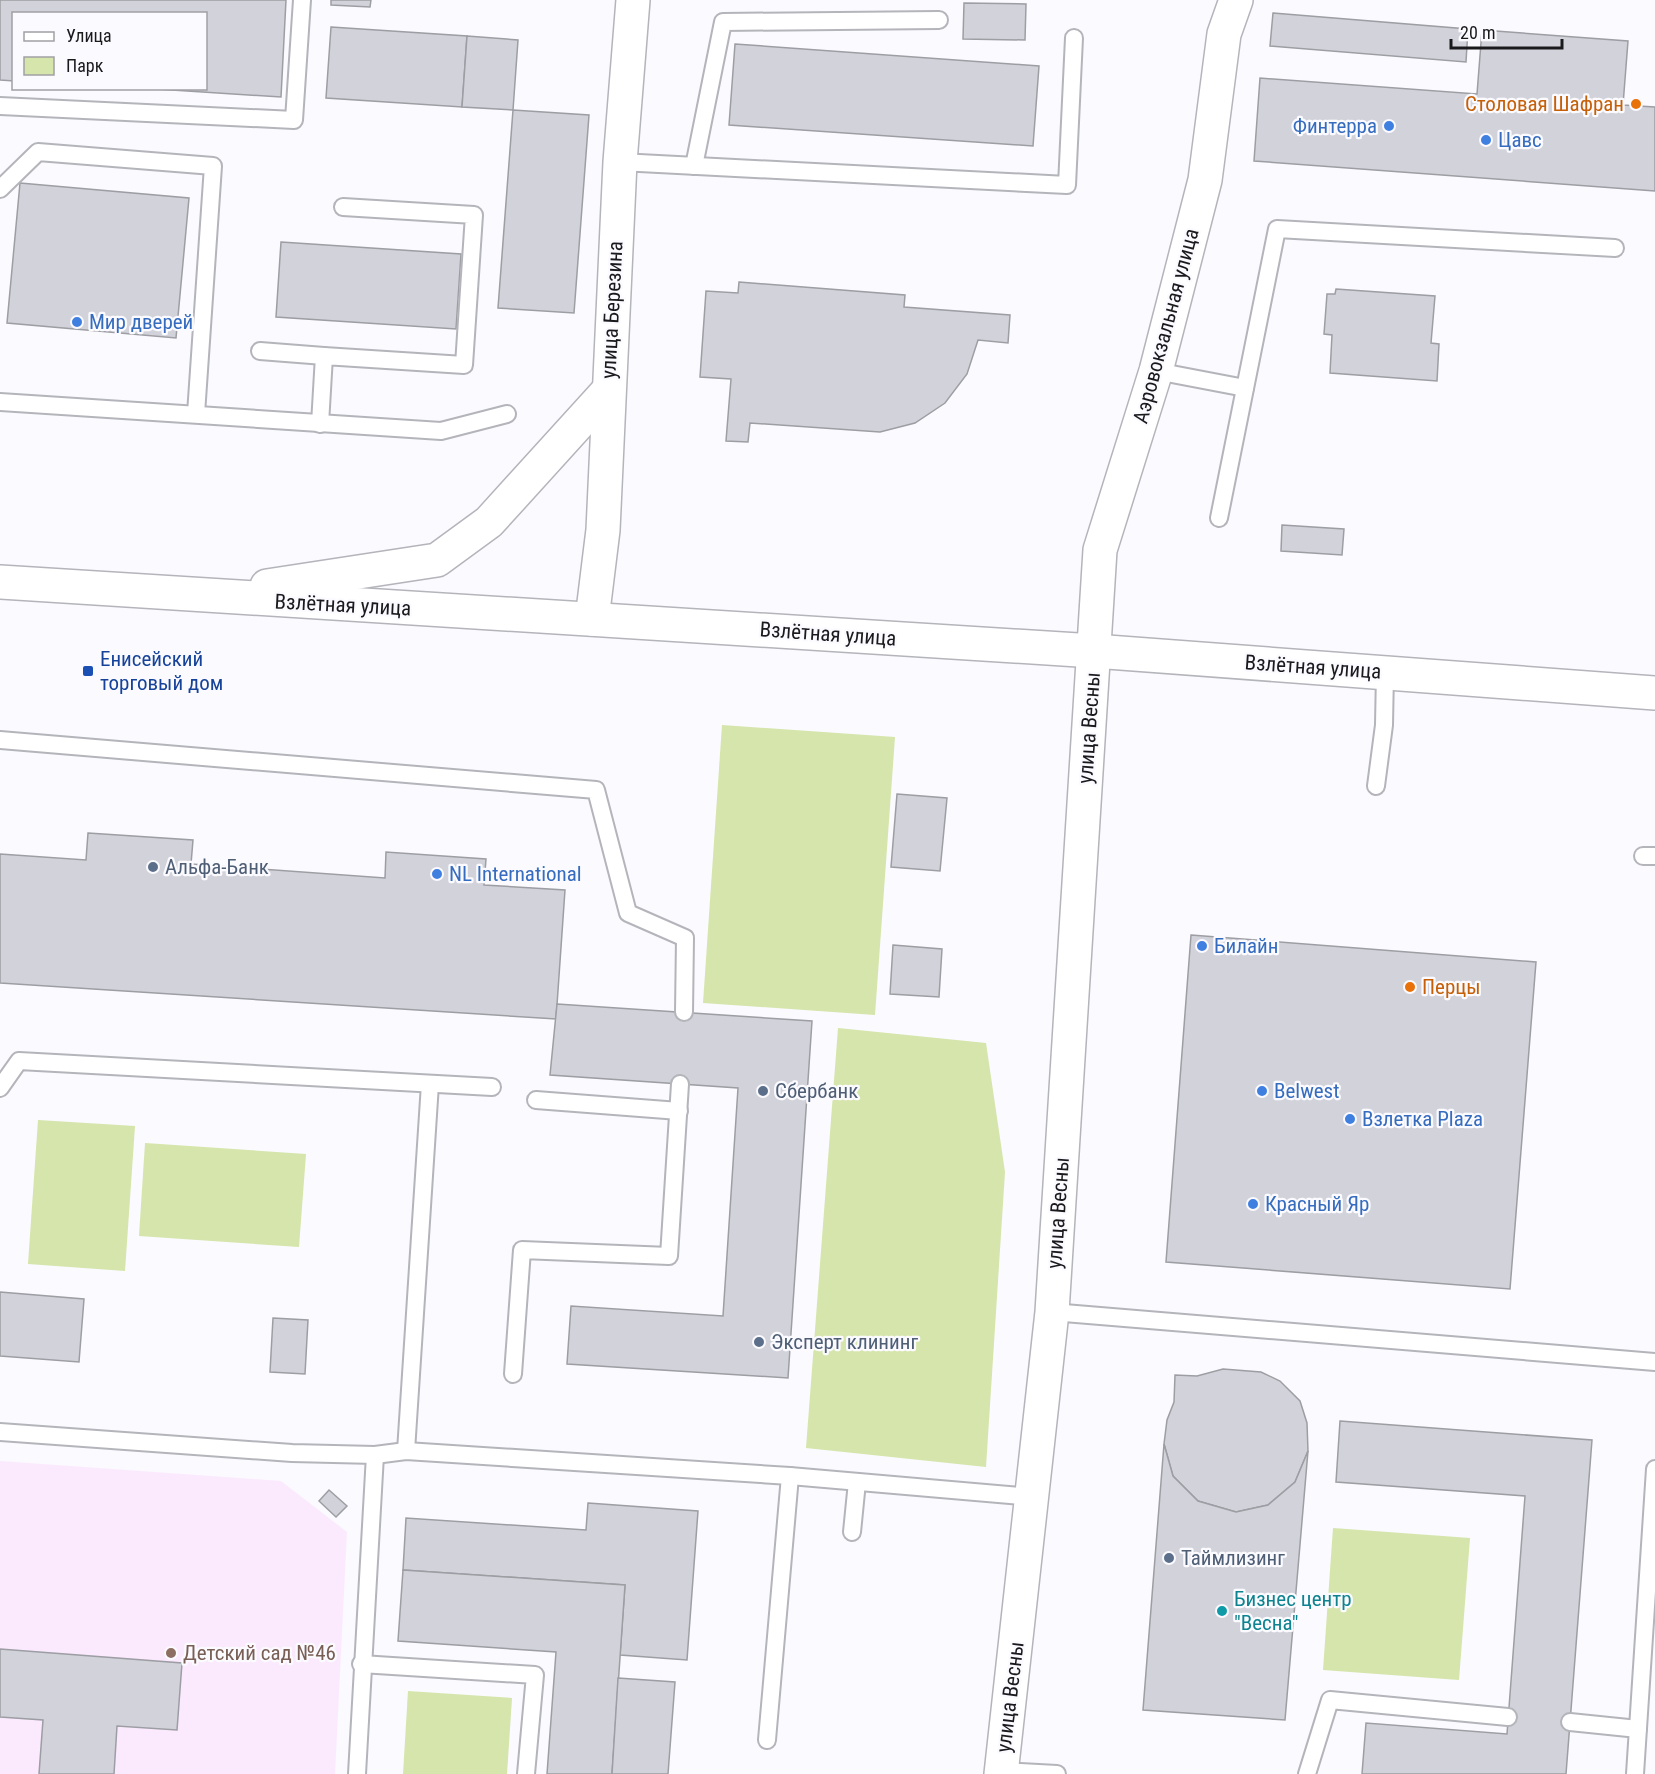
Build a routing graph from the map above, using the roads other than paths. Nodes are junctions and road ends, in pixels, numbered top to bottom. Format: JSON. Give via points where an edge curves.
{"nodes":[{"id":1,"x":302,"y":0,"type":"edge"},
{"id":2,"x":633,"y":0,"type":"edge"},
{"id":3,"x":1236,"y":0,"type":"edge"},
{"id":4,"x":939,"y":20,"type":"dead end"},
{"id":5,"x":1074,"y":38,"type":"dead end"},
{"id":6,"x":0,"y":106,"type":"edge"},
{"id":7,"x":620,"y":162,"type":"junction"},
{"id":8,"x":694,"y":166,"type":"junction"},
{"id":9,"x":0,"y":189,"type":"edge"},
{"id":10,"x":343,"y":207,"type":"dead end"},
{"id":11,"x":1615,"y":248,"type":"dead end"},
{"id":12,"x":260,"y":351,"type":"dead end"},
{"id":13,"x":324,"y":356,"type":"junction"},
{"id":14,"x":1156,"y":371,"type":"junction"},
{"id":15,"x":1245,"y":388,"type":"junction"},
{"id":16,"x":607,"y":392,"type":"junction"},
{"id":17,"x":0,"y":402,"type":"edge"},
{"id":18,"x":196,"y":414,"type":"junction"},
{"id":19,"x":507,"y":414,"type":"dead end"},
{"id":20,"x":320,"y":424,"type":"junction"},
{"id":21,"x":1219,"y":518,"type":"dead end"},
{"id":22,"x":0,"y":582,"type":"edge"},
{"id":23,"x":202,"y":596,"type":"junction"},
{"id":24,"x":592,"y":619,"type":"junction"},
{"id":25,"x":1094,"y":651,"type":"junction"},
{"id":26,"x":1385,"y":672,"type":"junction"},
{"id":27,"x":1655,"y":693,"type":"edge"},
{"id":28,"x":0,"y":740,"type":"edge"},
{"id":29,"x":1376,"y":786,"type":"dead end"},
{"id":30,"x":684,"y":1012,"type":"dead end"},
{"id":31,"x":430,"y":1084,"type":"junction"},
{"id":32,"x":680,"y":1084,"type":"dead end"},
{"id":33,"x":492,"y":1087,"type":"dead end"},
{"id":34,"x":0,"y":1088,"type":"edge"},
{"id":35,"x":536,"y":1100,"type":"dead end"},
{"id":36,"x":679,"y":1111,"type":"junction"},
{"id":37,"x":1052,"y":1312,"type":"junction"},
{"id":38,"x":1655,"y":1362,"type":"edge"},
{"id":39,"x":513,"y":1374,"type":"dead end"},
{"id":40,"x":0,"y":1432,"type":"edge"},
{"id":41,"x":406,"y":1451,"type":"junction"},
{"id":42,"x":375,"y":1455,"type":"junction"},
{"id":43,"x":1655,"y":1469,"type":"edge"},
{"id":44,"x":789,"y":1476,"type":"junction"},
{"id":45,"x":857,"y":1482,"type":"junction"},
{"id":46,"x":1033,"y":1497,"type":"junction"},
{"id":47,"x":852,"y":1532,"type":"dead end"},
{"id":48,"x":362,"y":1664,"type":"junction"},
{"id":49,"x":1508,"y":1717,"type":"dead end"},
{"id":50,"x":1570,"y":1722,"type":"dead end"},
{"id":51,"x":1638,"y":1729,"type":"junction"},
{"id":52,"x":767,"y":1740,"type":"dead end"},
{"id":53,"x":1001,"y":1772,"type":"edge"},
{"id":54,"x":357,"y":1774,"type":"edge"},
{"id":55,"x":526,"y":1774,"type":"edge"},
{"id":56,"x":1057,"y":1774,"type":"edge"},
{"id":57,"x":1307,"y":1774,"type":"edge"},
{"id":58,"x":1635,"y":1774,"type":"edge"}],
"edges":[{"from":1,"to":6,"type":"lane","via":[[294,120]]},
{"from":2,"to":7,"type":"street","name":"улица Березина"},
{"from":3,"to":14,"type":"street","name":"Аэровокзальная улица","via":[[1224,34],[1205,180]]},
{"from":4,"to":8,"type":"lane","via":[[723,22]]},
{"from":5,"to":8,"type":"lane","via":[[1066,185]]},
{"from":7,"to":8,"type":"lane"},
{"from":7,"to":16,"type":"street","name":"улица Березина"},
{"from":9,"to":18,"type":"lane","via":[[38,152],[213,166]]},
{"from":10,"to":13,"type":"lane","via":[[474,215],[464,365]]},
{"from":11,"to":15,"type":"lane","via":[[1277,229]]},
{"from":12,"to":13,"type":"lane"},
{"from":13,"to":20,"type":"lane"},
{"from":14,"to":15,"type":"lane"},
{"from":14,"to":25,"type":"street","name":"Аэровокзальная улица","via":[[1100,550]]},
{"from":15,"to":21,"type":"lane"},
{"from":16,"to":23,"type":"street","via":[[489,522],[437,560]]},
{"from":16,"to":24,"type":"street","name":"улица Березина","via":[[603,530]]},
{"from":17,"to":18,"type":"lane"},
{"from":18,"to":20,"type":"lane"},
{"from":19,"to":20,"type":"lane","via":[[441,431]]},
{"from":22,"to":23,"type":"street","name":"Взлётная улица"},
{"from":23,"to":24,"type":"street","name":"Взлётная улица"},
{"from":24,"to":25,"type":"street","name":"Взлётная улица"},
{"from":25,"to":26,"type":"street","name":"Взлётная улица"},
{"from":25,"to":37,"type":"street","name":"улица Весны"},
{"from":26,"to":27,"type":"street","name":"Взлётная улица"},
{"from":26,"to":29,"type":"lane","via":[[1384,725]]},
{"from":28,"to":30,"type":"lane","via":[[596,790],[628,913],[685,938]]},
{"from":31,"to":33,"type":"lane"},
{"from":31,"to":34,"type":"lane","via":[[19,1061]]},
{"from":31,"to":41,"type":"lane"},
{"from":32,"to":36,"type":"lane"},
{"from":35,"to":36,"type":"lane"},
{"from":36,"to":39,"type":"lane","via":[[669,1256],[522,1250]]},
{"from":37,"to":38,"type":"lane"},
{"from":37,"to":46,"type":"street","name":"улица Весны"},
{"from":40,"to":42,"type":"lane","via":[[292,1453]]},
{"from":41,"to":42,"type":"lane"},
{"from":41,"to":44,"type":"lane"},
{"from":42,"to":48,"type":"lane"},
{"from":43,"to":51,"type":"lane"},
{"from":44,"to":45,"type":"lane"},
{"from":44,"to":52,"type":"lane"},
{"from":45,"to":46,"type":"lane"},
{"from":45,"to":47,"type":"lane"},
{"from":46,"to":53,"type":"street","name":"улица Весны"},
{"from":48,"to":54,"type":"lane"},
{"from":48,"to":55,"type":"lane","via":[[535,1675]]},
{"from":49,"to":57,"type":"lane","via":[[1330,1700]]},
{"from":50,"to":51,"type":"lane"},
{"from":51,"to":58,"type":"lane"},
{"from":53,"to":56,"type":"lane"}]}
